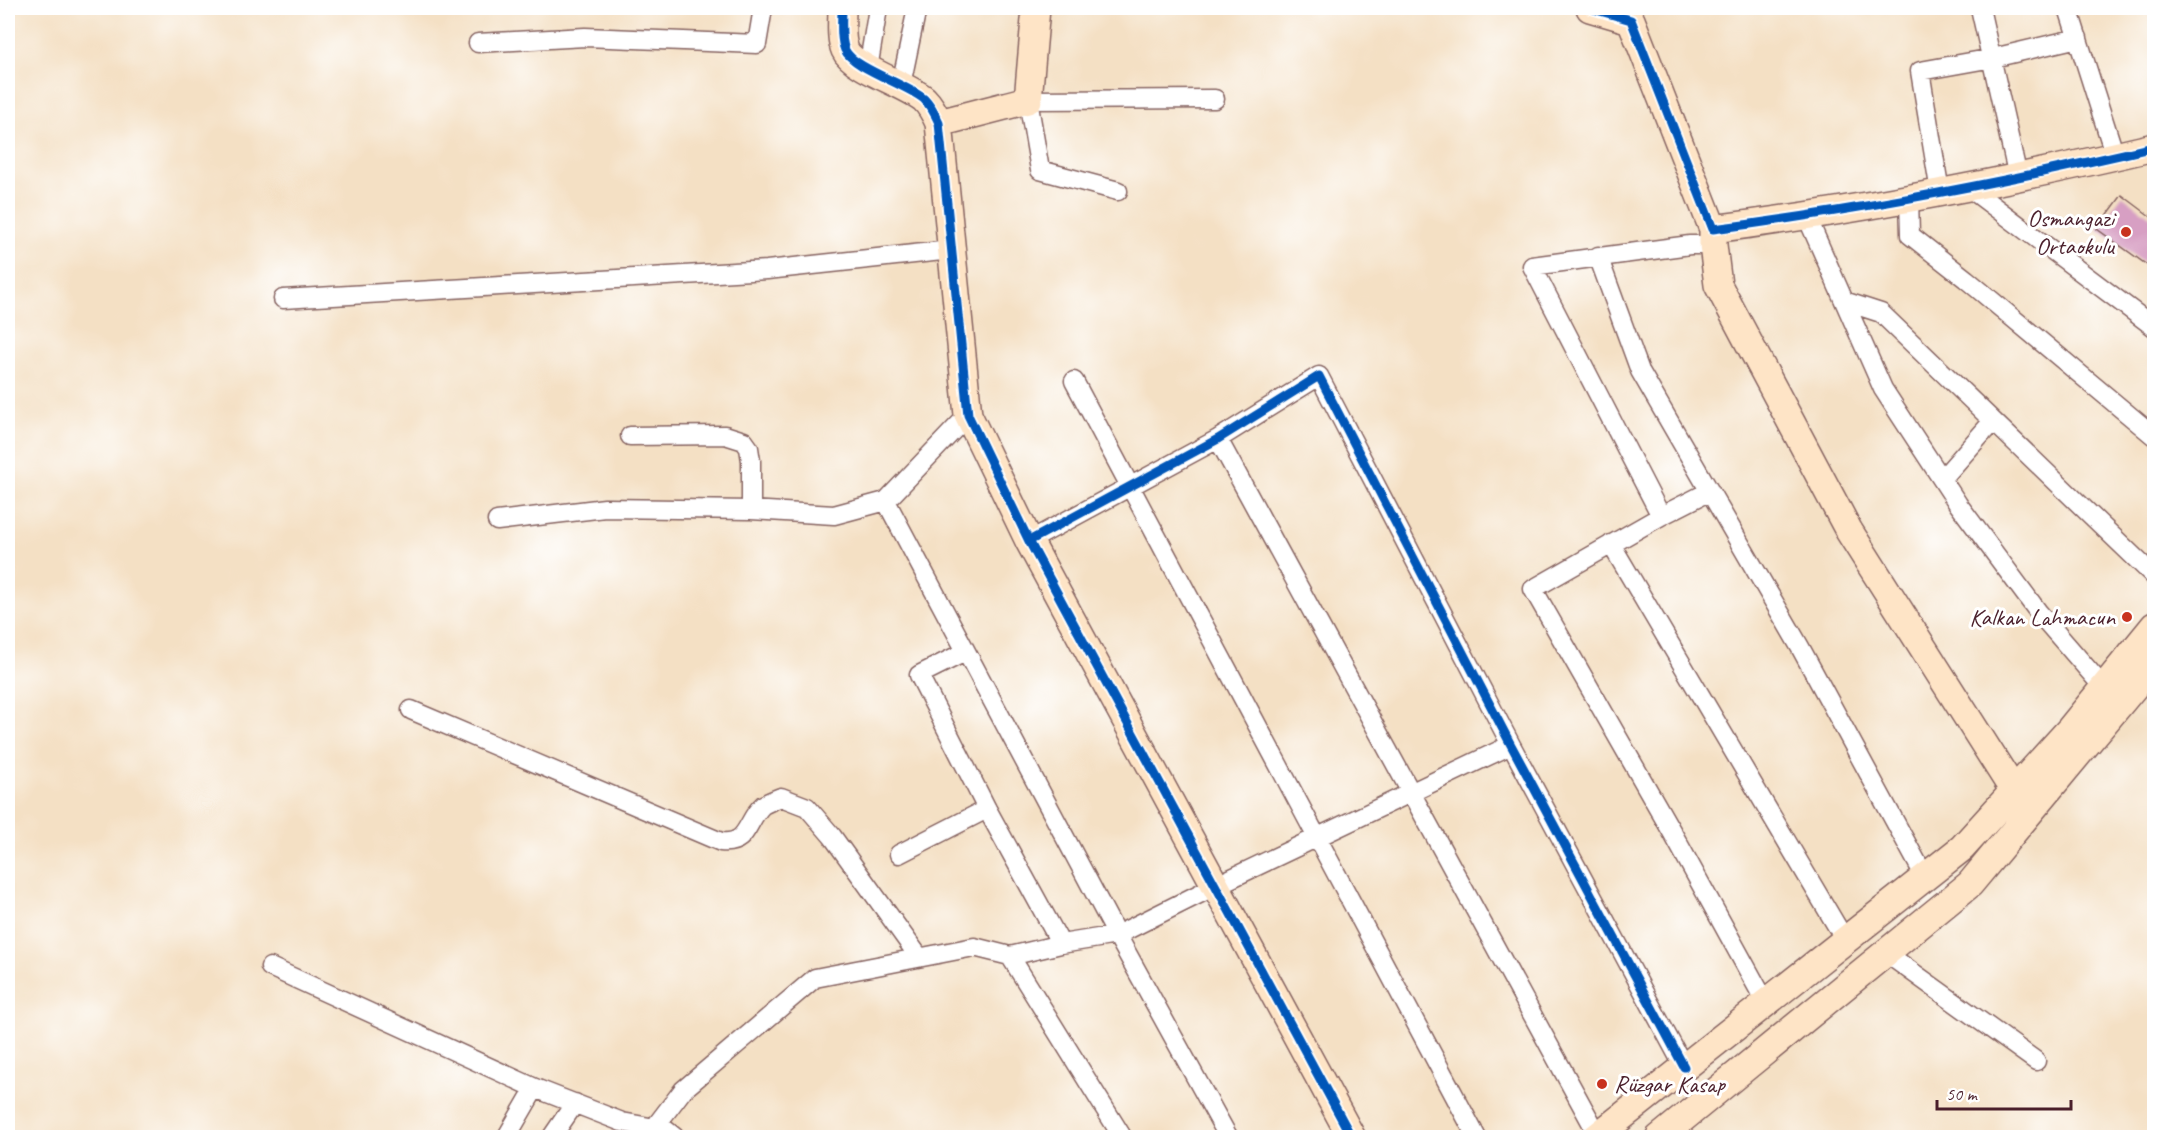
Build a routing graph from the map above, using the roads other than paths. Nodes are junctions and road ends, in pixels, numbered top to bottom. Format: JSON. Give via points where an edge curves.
{"nodes":[{"id":1,"x":763,"y":8,"type":"edge"},
{"id":2,"x":842,"y":8,"type":"edge"},
{"id":3,"x":878,"y":8,"type":"edge"},
{"id":4,"x":917,"y":8,"type":"edge"},
{"id":5,"x":1036,"y":8,"type":"edge"},
{"id":6,"x":1590,"y":8,"type":"edge"},
{"id":7,"x":1980,"y":8,"type":"edge"},
{"id":8,"x":2068,"y":8,"type":"edge"},
{"id":9,"x":1631,"y":14,"type":"edge"},
{"id":10,"x":2078,"y":38,"type":"junction"},
{"id":11,"x":478,"y":43,"type":"dead end"},
{"id":12,"x":1993,"y":58,"type":"junction"},
{"id":13,"x":868,"y":69,"type":"junction"},
{"id":14,"x":901,"y":85,"type":"junction"},
{"id":15,"x":1215,"y":99,"type":"dead end"},
{"id":16,"x":1028,"y":100,"type":"junction"},
{"id":17,"x":939,"y":123,"type":"junction"},
{"id":18,"x":2154,"y":147,"type":"edge"},
{"id":19,"x":2115,"y":156,"type":"junction"},
{"id":20,"x":2018,"y":177,"type":"junction"},
{"id":21,"x":1968,"y":187,"type":"junction"},
{"id":22,"x":1118,"y":191,"type":"dead end"},
{"id":23,"x":1940,"y":192,"type":"junction"},
{"id":24,"x":1909,"y":198,"type":"junction"},
{"id":25,"x":1807,"y":217,"type":"junction"},
{"id":26,"x":1713,"y":237,"type":"junction"},
{"id":27,"x":951,"y":250,"type":"junction"},
{"id":28,"x":1598,"y":256,"type":"junction"},
{"id":29,"x":284,"y":299,"type":"dead end"},
{"id":30,"x":1844,"y":301,"type":"junction"},
{"id":31,"x":2154,"y":327,"type":"edge"},
{"id":32,"x":1074,"y":381,"type":"dead end"},
{"id":33,"x":968,"y":415,"type":"junction"},
{"id":34,"x":1993,"y":421,"type":"junction"},
{"id":35,"x":630,"y":436,"type":"dead end"},
{"id":36,"x":2154,"y":436,"type":"edge"},
{"id":37,"x":1218,"y":439,"type":"junction"},
{"id":38,"x":1941,"y":479,"type":"junction"},
{"id":39,"x":1128,"y":486,"type":"junction"},
{"id":40,"x":1710,"y":491,"type":"junction"},
{"id":41,"x":886,"y":501,"type":"junction"},
{"id":42,"x":751,"y":510,"type":"junction"},
{"id":43,"x":1661,"y":516,"type":"junction"},
{"id":44,"x":497,"y":521,"type":"dead end"},
{"id":45,"x":1029,"y":541,"type":"junction"},
{"id":46,"x":1611,"y":544,"type":"junction"},
{"id":47,"x":2154,"y":576,"type":"edge"},
{"id":48,"x":2154,"y":626,"type":"edge"},
{"id":49,"x":965,"y":652,"type":"junction"},
{"id":50,"x":2154,"y":663,"type":"edge"},
{"id":51,"x":2104,"y":688,"type":"junction"},
{"id":52,"x":411,"y":710,"type":"dead end"},
{"id":53,"x":1511,"y":745,"type":"junction"},
{"id":54,"x":2014,"y":791,"type":"junction"},
{"id":55,"x":1411,"y":793,"type":"junction"},
{"id":56,"x":987,"y":809,"type":"junction"},
{"id":57,"x":1318,"y":837,"type":"junction"},
{"id":58,"x":899,"y":854,"type":"dead end"},
{"id":59,"x":1925,"y":877,"type":"junction"},
{"id":60,"x":1215,"y":886,"type":"junction"},
{"id":61,"x":1117,"y":935,"type":"junction"},
{"id":62,"x":1845,"y":940,"type":"junction"},
{"id":63,"x":1061,"y":944,"type":"junction"},
{"id":64,"x":1886,"y":953,"type":"junction"},
{"id":65,"x":1010,"y":956,"type":"junction"},
{"id":66,"x":919,"y":957,"type":"junction"},
{"id":67,"x":270,"y":967,"type":"dead end"},
{"id":68,"x":1766,"y":1003,"type":"junction"},
{"id":69,"x":2036,"y":1061,"type":"dead end"},
{"id":70,"x":1684,"y":1067,"type":"junction"},
{"id":71,"x":535,"y":1088,"type":"junction"},
{"id":72,"x":575,"y":1103,"type":"junction"},
{"id":73,"x":654,"y":1128,"type":"junction"},
{"id":74,"x":1596,"y":1136,"type":"edge"},
{"id":75,"x":506,"y":1137,"type":"edge"},
{"id":76,"x":551,"y":1137,"type":"edge"},
{"id":77,"x":676,"y":1137,"type":"edge"},
{"id":78,"x":1123,"y":1137,"type":"edge"},
{"id":79,"x":1229,"y":1137,"type":"edge"},
{"id":80,"x":1352,"y":1137,"type":"edge"},
{"id":81,"x":1477,"y":1137,"type":"edge"},
{"id":82,"x":1659,"y":1137,"type":"edge"}],
"edges":[{"from":1,"to":11,"type":"street","via":[[757,44],[585,37]]},
{"from":2,"to":13,"type":"street","via":[[845,50]]},
{"from":3,"to":13,"type":"street"},
{"from":4,"to":14,"type":"street"},
{"from":5,"to":16,"type":"street"},
{"from":6,"to":9,"type":"street"},
{"from":7,"to":12,"type":"street"},
{"from":8,"to":10,"type":"street"},
{"from":9,"to":26,"type":"street"},
{"from":10,"to":12,"type":"street"},
{"from":10,"to":19,"type":"street"},
{"from":12,"to":20,"type":"street"},
{"from":12,"to":23,"type":"street","via":[[1920,72]]},
{"from":13,"to":14,"type":"street"},
{"from":14,"to":17,"type":"street","via":[[926,101]]},
{"from":15,"to":16,"type":"street"},
{"from":16,"to":17,"type":"street"},
{"from":16,"to":22,"type":"street","via":[[1040,170]]},
{"from":17,"to":27,"type":"street"},
{"from":18,"to":19,"type":"street"},
{"from":19,"to":20,"type":"street"},
{"from":20,"to":21,"type":"street"},
{"from":21,"to":23,"type":"street"},
{"from":21,"to":31,"type":"street"},
{"from":23,"to":24,"type":"street"},
{"from":24,"to":25,"type":"street"},
{"from":24,"to":36,"type":"street","via":[[1910,235]]},
{"from":25,"to":26,"type":"street"},
{"from":25,"to":30,"type":"street"},
{"from":26,"to":28,"type":"street","via":[[1690,245]]},
{"from":26,"to":54,"type":"street","via":[[1718,285],[1849,531]]},
{"from":27,"to":29,"type":"street","via":[[767,270]]},
{"from":27,"to":33,"type":"street"},
{"from":28,"to":40,"type":"street","via":[[1640,371]]},
{"from":28,"to":43,"type":"street","via":[[1532,266]]},
{"from":30,"to":34,"type":"street","via":[[1881,313]]},
{"from":30,"to":38,"type":"street","via":[[1883,389]]},
{"from":32,"to":39,"type":"street"},
{"from":33,"to":41,"type":"street"},
{"from":33,"to":45,"type":"street"},
{"from":34,"to":38,"type":"street"},
{"from":34,"to":47,"type":"street"},
{"from":35,"to":42,"type":"street","via":[[725,435],[744,441],[751,460]]},
{"from":37,"to":39,"type":"street"},
{"from":37,"to":53,"type":"street","via":[[1319,376]]},
{"from":37,"to":55,"type":"street"},
{"from":38,"to":51,"type":"street","via":[[2039,613]]},
{"from":39,"to":45,"type":"street"},
{"from":39,"to":57,"type":"street"},
{"from":40,"to":43,"type":"street"},
{"from":40,"to":59,"type":"street"},
{"from":41,"to":42,"type":"street","via":[[834,515]]},
{"from":41,"to":49,"type":"street"},
{"from":42,"to":44,"type":"street","via":[[605,508]]},
{"from":43,"to":46,"type":"street"},
{"from":45,"to":60,"type":"street"},
{"from":46,"to":62,"type":"street"},
{"from":46,"to":68,"type":"street","via":[[1533,589]]},
{"from":48,"to":51,"type":"street"},
{"from":49,"to":56,"type":"street","via":[[919,675]]},
{"from":49,"to":61,"type":"street"},
{"from":50,"to":64,"type":"street","via":[[1970,884]]},
{"from":51,"to":54,"type":"street"},
{"from":52,"to":66,"type":"street","via":[[721,842],[740,839],[763,806],[781,797],[807,807]]},
{"from":53,"to":55,"type":"street"},
{"from":53,"to":70,"type":"street"},
{"from":54,"to":59,"type":"street","via":[[1962,848]]},
{"from":55,"to":57,"type":"street"},
{"from":55,"to":74,"type":"street"},
{"from":56,"to":58,"type":"street"},
{"from":56,"to":63,"type":"street"},
{"from":57,"to":60,"type":"street"},
{"from":57,"to":81,"type":"street"},
{"from":59,"to":62,"type":"street"},
{"from":60,"to":61,"type":"street"},
{"from":60,"to":80,"type":"street"},
{"from":61,"to":63,"type":"street"},
{"from":61,"to":79,"type":"street"},
{"from":62,"to":68,"type":"street"},
{"from":63,"to":65,"type":"street"},
{"from":64,"to":69,"type":"street"},
{"from":64,"to":82,"type":"street"},
{"from":65,"to":66,"type":"street","via":[[974,947]]},
{"from":65,"to":78,"type":"street"},
{"from":66,"to":73,"type":"street","via":[[815,978],[683,1090]]},
{"from":67,"to":71,"type":"street"},
{"from":68,"to":70,"type":"street"},
{"from":70,"to":74,"type":"street"},
{"from":71,"to":72,"type":"street"},
{"from":71,"to":75,"type":"street"},
{"from":72,"to":73,"type":"street","via":[[622,1122]]},
{"from":72,"to":76,"type":"street"},
{"from":73,"to":77,"type":"street"}]}
